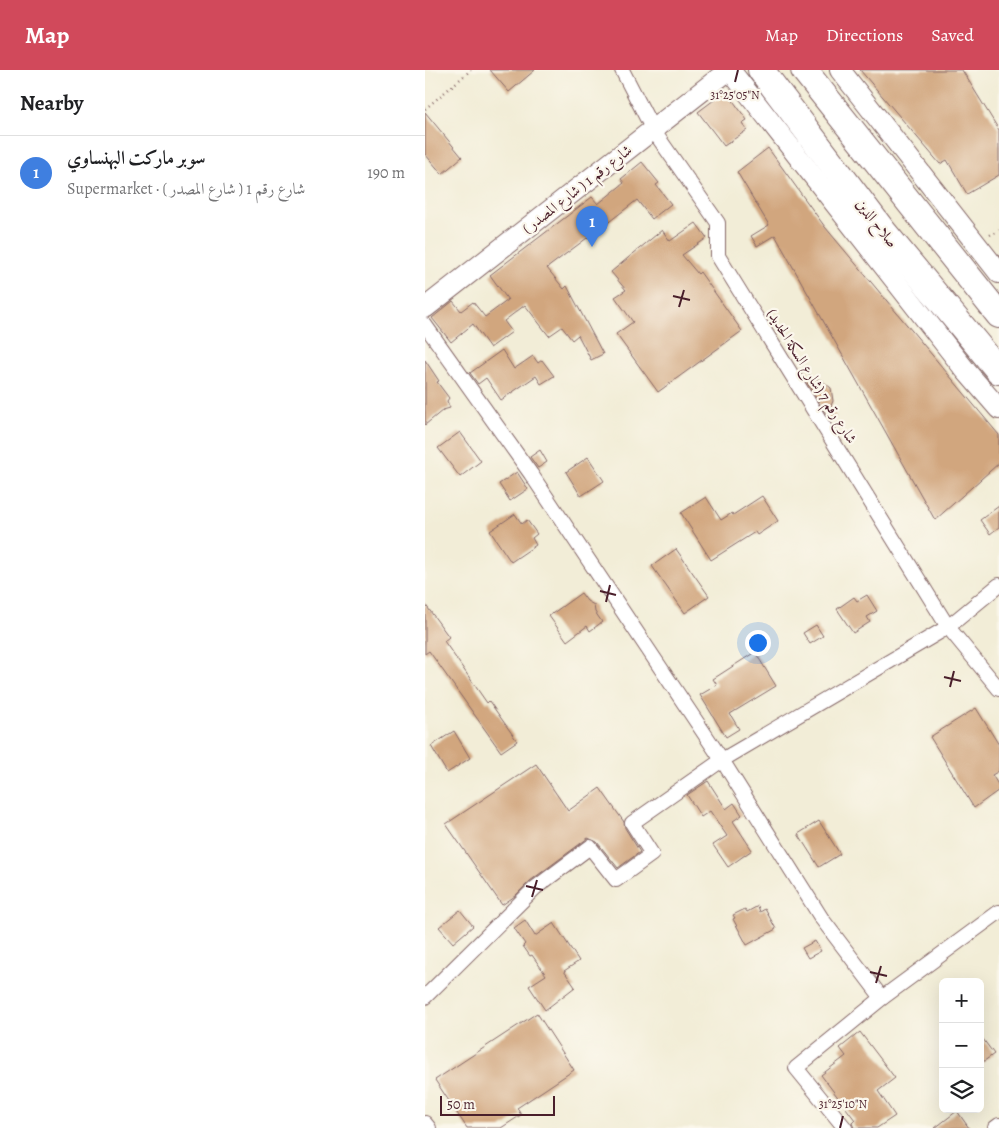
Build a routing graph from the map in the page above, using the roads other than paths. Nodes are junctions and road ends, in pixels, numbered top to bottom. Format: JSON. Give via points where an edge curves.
{"nodes":[{"id":1,"x":621,"y":70,"type":"edge"},
{"id":2,"x":730,"y":70,"type":"edge"},
{"id":3,"x":761,"y":70,"type":"edge"},
{"id":4,"x":804,"y":70,"type":"edge"},
{"id":5,"x":840,"y":70,"type":"edge"},
{"id":6,"x":653,"y":130,"type":"junction"},
{"id":7,"x":837,"y":188,"type":"junction"},
{"id":8,"x":999,"y":273,"type":"edge"},
{"id":9,"x":425,"y":308,"type":"edge"},
{"id":10,"x":999,"y":315,"type":"edge"},
{"id":11,"x":425,"y":325,"type":"edge"},
{"id":12,"x":999,"y":371,"type":"edge"},
{"id":13,"x":999,"y":409,"type":"edge"},
{"id":14,"x":999,"y":585,"type":"edge"},
{"id":15,"x":948,"y":627,"type":"junction"},
{"id":16,"x":999,"y":689,"type":"edge"},
{"id":17,"x":722,"y":760,"type":"junction"},
{"id":18,"x":999,"y":912,"type":"edge"},
{"id":19,"x":425,"y":997,"type":"edge"},
{"id":20,"x":882,"y":998,"type":"junction"},
{"id":21,"x":425,"y":1123,"type":"edge"},
{"id":22,"x":999,"y":1125,"type":"edge"},
{"id":23,"x":429,"y":1128,"type":"edge"},
{"id":24,"x":845,"y":1128,"type":"edge"},
{"id":25,"x":995,"y":1128,"type":"edge"}],
"edges":[{"from":1,"to":6,"type":"street","name":"شارع رقم 7 (شارع السكة الحديد)"},
{"from":2,"to":6,"type":"street","name":"شارع رقم 1 ( شارع المصدر )"},
{"from":2,"to":7,"type":"street"},
{"from":3,"to":7,"type":"highway","name":"صلاح الدين"},
{"from":4,"to":10,"type":"highway"},
{"from":5,"to":8,"type":"street"},
{"from":6,"to":9,"type":"street","name":"شارع رقم 1 ( شارع المصدر )"},
{"from":6,"to":15,"type":"street","name":"شارع رقم 7 (شارع السكة الحديد)","via":[[718,223],[718,256]]},
{"from":7,"to":12,"type":"highway","name":"صلاح الدين","via":[[883,231]]},
{"from":7,"to":13,"type":"street","via":[[966,370]]},
{"from":11,"to":17,"type":"street","via":[[531,474]]},
{"from":14,"to":15,"type":"street"},
{"from":15,"to":16,"type":"street","name":"شارع رقم 7 (شارع السكة الحديد)"},
{"from":15,"to":17,"type":"street"},
{"from":17,"to":19,"type":"street","via":[[632,823],[652,854],[616,880],[590,847],[535,888]]},
{"from":17,"to":20,"type":"street","via":[[822,919]]},
{"from":18,"to":20,"type":"street"},
{"from":20,"to":24,"type":"street","via":[[796,1068]]},
{"from":21,"to":23,"type":"street"},
{"from":22,"to":25,"type":"street"}]}
